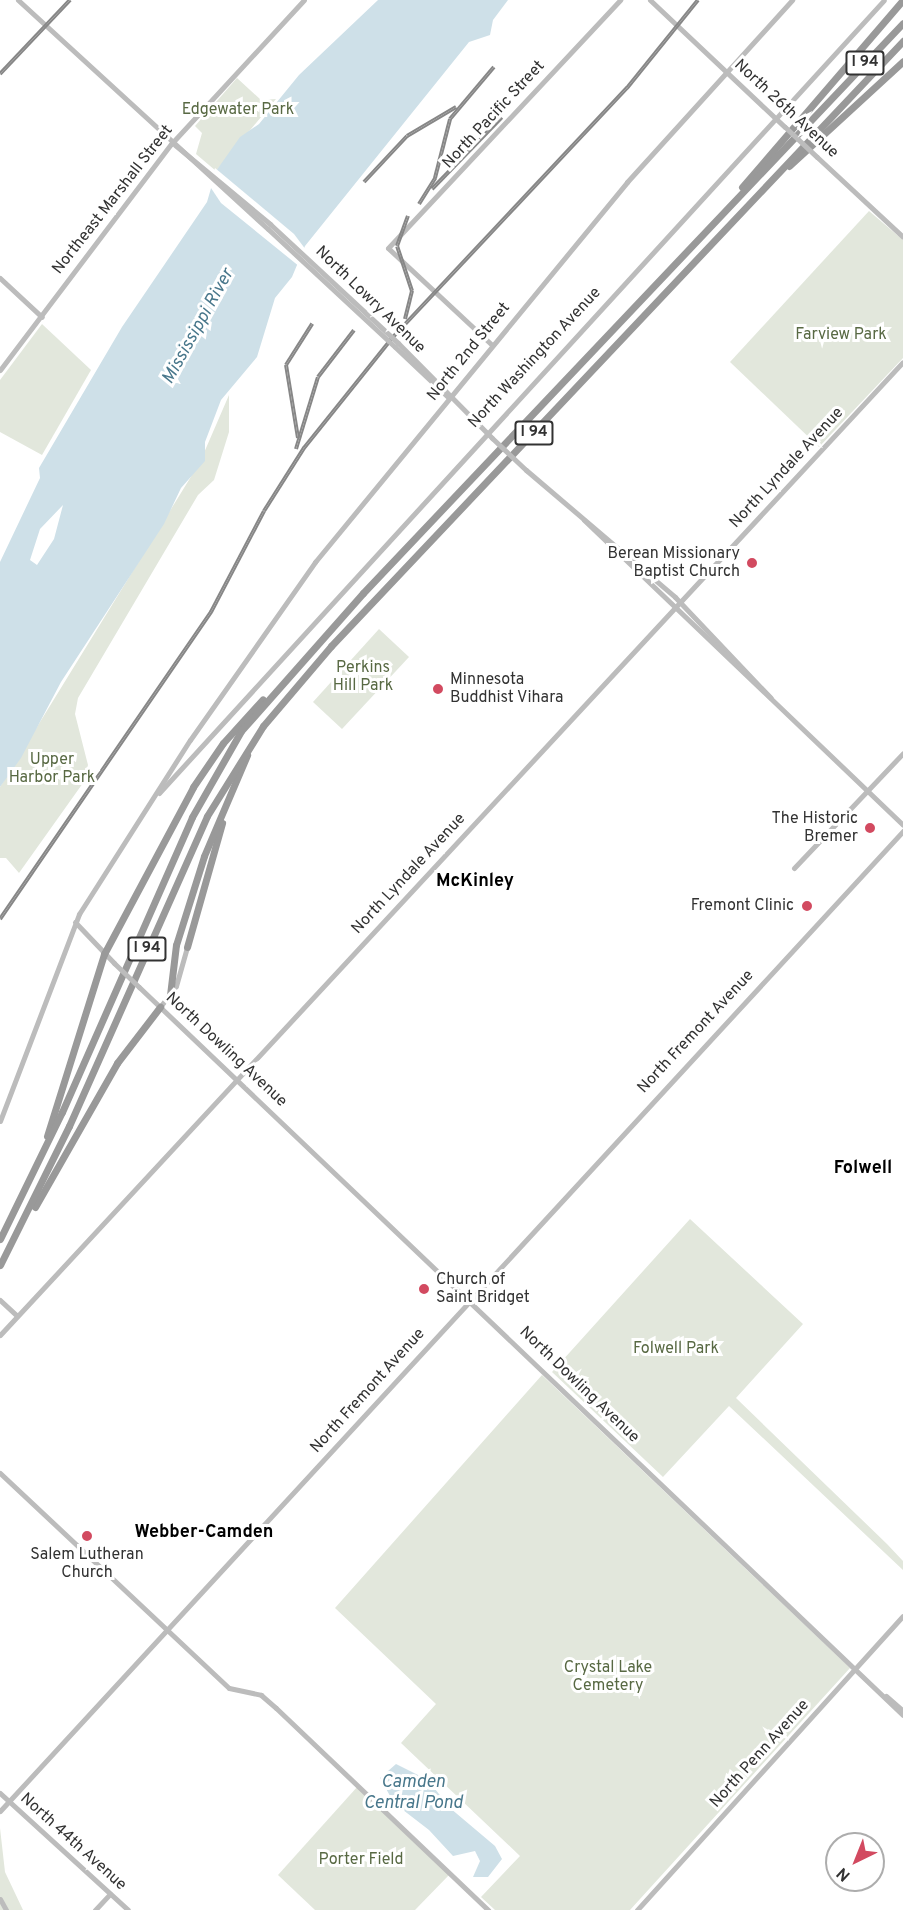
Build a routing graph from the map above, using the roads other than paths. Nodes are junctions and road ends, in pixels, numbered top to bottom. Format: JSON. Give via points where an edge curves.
{"nodes":[{"id":1,"x":18,"y":0,"type":"edge"},
{"id":2,"x":304,"y":0,"type":"edge"},
{"id":3,"x":620,"y":0,"type":"edge"},
{"id":4,"x":650,"y":0,"type":"edge"},
{"id":5,"x":792,"y":0,"type":"edge"},
{"id":6,"x":884,"y":0,"type":"edge"},
{"id":7,"x":903,"y":0,"type":"edge"},
{"id":8,"x":903,"y":17,"type":"edge"},
{"id":9,"x":903,"y":23,"type":"edge"},
{"id":10,"x":903,"y":41,"type":"edge"},
{"id":11,"x":903,"y":61,"type":"edge"},
{"id":12,"x":727,"y":72,"type":"junction"},
{"id":13,"x":828,"y":102,"type":"junction"},
{"id":14,"x":776,"y":118,"type":"junction"},
{"id":15,"x":171,"y":144,"type":"junction"},
{"id":16,"x":777,"y":174,"type":"junction"},
{"id":17,"x":903,"y":237,"type":"edge"},
{"id":18,"x":688,"y":250,"type":"junction"},
{"id":19,"x":0,"y":278,"type":"edge"},
{"id":20,"x":42,"y":316,"type":"junction"},
{"id":21,"x":492,"y":345,"type":"junction"},
{"id":22,"x":903,"y":362,"type":"edge"},
{"id":23,"x":0,"y":370,"type":"edge"},
{"id":24,"x":448,"y":398,"type":"junction"},
{"id":25,"x":485,"y":431,"type":"junction"},
{"id":26,"x":584,"y":520,"type":"junction"},
{"id":27,"x":681,"y":602,"type":"junction"},
{"id":28,"x":675,"y":608,"type":"junction"},
{"id":29,"x":290,"y":691,"type":"junction"},
{"id":30,"x":270,"y":695,"type":"junction"},
{"id":31,"x":772,"y":699,"type":"junction"},
{"id":32,"x":207,"y":737,"type":"junction"},
{"id":33,"x":190,"y":740,"type":"junction"},
{"id":34,"x":903,"y":753,"type":"edge"},
{"id":35,"x":868,"y":791,"type":"junction"},
{"id":36,"x":149,"y":803,"type":"junction"},
{"id":37,"x":226,"y":803,"type":"junction"},
{"id":38,"x":903,"y":825,"type":"edge"},
{"id":39,"x":903,"y":831,"type":"edge"},
{"id":40,"x":794,"y":868,"type":"dead end"},
{"id":41,"x":75,"y":922,"type":"junction"},
{"id":42,"x":187,"y":947,"type":"joint"},
{"id":43,"x":104,"y":954,"type":"junction"},
{"id":44,"x":170,"y":996,"type":"junction"},
{"id":45,"x":160,"y":1007,"type":"junction"},
{"id":46,"x":238,"y":1079,"type":"junction"},
{"id":47,"x":0,"y":1121,"type":"edge"},
{"id":48,"x":22,"y":1196,"type":"junction"},
{"id":49,"x":26,"y":1219,"type":"junction"},
{"id":50,"x":0,"y":1239,"type":"edge"},
{"id":51,"x":0,"y":1265,"type":"edge"},
{"id":52,"x":469,"y":1299,"type":"junction"},
{"id":53,"x":0,"y":1300,"type":"edge"},
{"id":54,"x":17,"y":1316,"type":"junction"},
{"id":55,"x":0,"y":1335,"type":"edge"},
{"id":56,"x":0,"y":1473,"type":"edge"},
{"id":57,"x":903,"y":1616,"type":"edge"},
{"id":58,"x":167,"y":1630,"type":"junction"},
{"id":59,"x":856,"y":1668,"type":"junction"},
{"id":60,"x":903,"y":1713,"type":"edge"},
{"id":61,"x":0,"y":1793,"type":"edge"},
{"id":62,"x":8,"y":1802,"type":"junction"},
{"id":63,"x":0,"y":1811,"type":"edge"},
{"id":64,"x":110,"y":1894,"type":"junction"},
{"id":65,"x":0,"y":1899,"type":"edge"},
{"id":66,"x":6,"y":1910,"type":"edge"},
{"id":67,"x":95,"y":1910,"type":"edge"},
{"id":68,"x":128,"y":1910,"type":"edge"},
{"id":69,"x":488,"y":1910,"type":"edge"},
{"id":70,"x":637,"y":1910,"type":"edge"}],
"edges":[{"from":1,"to":15,"type":"street","name":"North Lowry Avenue"},
{"from":2,"to":15,"type":"street","name":"Northeast Marshall Street"},
{"from":3,"to":21,"type":"street","name":"North Pacific Street","via":[[388,248]]},
{"from":4,"to":12,"type":"street","name":"North 26th Avenue"},
{"from":5,"to":12,"type":"street","name":"North 2nd Street"},
{"from":6,"to":14,"type":"street","name":"North Washington Avenue"},
{"from":7,"to":18,"type":"highway"},
{"from":8,"to":13,"type":"highway"},
{"from":9,"to":13,"type":"highway","number":"I 94"},
{"from":10,"to":16,"type":"highway","number":"I 94"},
{"from":11,"to":16,"type":"highway","via":[[804,156]]},
{"from":12,"to":14,"type":"street","name":"North 26th Avenue"},
{"from":12,"to":21,"type":"street","name":"North 2nd Street","via":[[627,182]]},
{"from":13,"to":18,"type":"highway","number":"I 94"},
{"from":14,"to":17,"type":"street","name":"North 26th Avenue","bridge":true},
{"from":14,"to":25,"type":"street","name":"North Washington Avenue"},
{"from":15,"to":20,"type":"street","name":"Northeast Marshall Street"},
{"from":15,"to":24,"type":"street","name":"North Lowry Avenue","bridge":true,"via":[[269,227]]},
{"from":16,"to":29,"type":"highway","number":"I 94"},
{"from":18,"to":30,"type":"highway","number":"I 94"},
{"from":19,"to":20,"type":"street"},
{"from":20,"to":23,"type":"street","name":"Northeast Marshall Street"},
{"from":21,"to":24,"type":"street","name":"North 2nd Street"},
{"from":22,"to":27,"type":"street","name":"North Lyndale Avenue"},
{"from":24,"to":25,"type":"street","name":"North Lowry Avenue"},
{"from":24,"to":33,"type":"street","name":"North 2nd Street","via":[[315,562]]},
{"from":25,"to":26,"type":"street","name":"North Lowry Avenue","bridge":true},
{"from":25,"to":32,"type":"street","name":"North Washington Avenue"},
{"from":26,"to":27,"type":"street","name":"North Lowry Avenue"},
{"from":26,"to":28,"type":"street","name":"North Lowry Avenue"},
{"from":27,"to":28,"type":"street","name":"North Lyndale Avenue"},
{"from":27,"to":31,"type":"street","name":"North Lowry Avenue","via":[[735,655]]},
{"from":28,"to":31,"type":"street","name":"North Lowry Avenue"},
{"from":28,"to":46,"type":"street","name":"North Lyndale Avenue"},
{"from":29,"to":37,"type":"highway","via":[[246,757]]},
{"from":29,"to":49,"type":"highway","number":"I 94","via":[[243,754],[212,805]]},
{"from":30,"to":43,"type":"highway","via":[[253,707],[207,765]]},
{"from":30,"to":48,"type":"highway","number":"I 94","via":[[230,748],[192,817]]},
{"from":31,"to":35,"type":"street","name":"North Lowry Avenue"},
{"from":32,"to":33,"type":"street"},
{"from":32,"to":36,"type":"street","name":"North Washington Avenue"},
{"from":33,"to":36,"type":"street","name":"North Washington Avenue"},
{"from":34,"to":35,"type":"street"},
{"from":35,"to":38,"type":"street","name":"North Lowry Avenue"},
{"from":35,"to":40,"type":"street"},
{"from":36,"to":41,"type":"street","name":"North Washington Avenue"},
{"from":37,"to":42,"type":"highway"},
{"from":37,"to":44,"type":"highway","via":[[206,850],[178,940]]},
{"from":39,"to":52,"type":"street","name":"North Fremont Avenue"},
{"from":41,"to":43,"type":"street","name":"North Dowling Avenue"},
{"from":41,"to":47,"type":"street","name":"North Washington Avenue"},
{"from":42,"to":44,"type":"street"},
{"from":43,"to":45,"type":"street","name":"North Dowling Avenue","bridge":true},
{"from":43,"to":48,"type":"highway","via":[[55,1113]]},
{"from":44,"to":45,"type":"street"},
{"from":45,"to":46,"type":"street","name":"North Dowling Avenue"},
{"from":45,"to":49,"type":"highway","via":[[117,1063],[42,1198]]},
{"from":46,"to":52,"type":"street","name":"North Dowling Avenue"},
{"from":46,"to":54,"type":"street","name":"North Lyndale Avenue"},
{"from":48,"to":50,"type":"highway","number":"I 94"},
{"from":49,"to":51,"type":"highway","number":"I 94"},
{"from":52,"to":58,"type":"street","name":"North Fremont Avenue"},
{"from":52,"to":59,"type":"street","name":"North Dowling Avenue"},
{"from":53,"to":54,"type":"street"},
{"from":54,"to":55,"type":"street","name":"North Lyndale Avenue"},
{"from":56,"to":58,"type":"street"},
{"from":57,"to":59,"type":"street","name":"North Penn Avenue"},
{"from":58,"to":62,"type":"street","name":"North Fremont Avenue"},
{"from":58,"to":69,"type":"street","via":[[229,1688],[261,1695],[276,1708]]},
{"from":59,"to":60,"type":"street","name":"North Dowling Avenue"},
{"from":59,"to":70,"type":"street","name":"North Penn Avenue"},
{"from":61,"to":62,"type":"street","name":"North 44th Avenue"},
{"from":62,"to":63,"type":"street","name":"North Fremont Avenue"},
{"from":62,"to":64,"type":"street","name":"North 44th Avenue"},
{"from":64,"to":67,"type":"street"},
{"from":64,"to":68,"type":"street","name":"North 44th Avenue"},
{"from":65,"to":66,"type":"street"}]}
